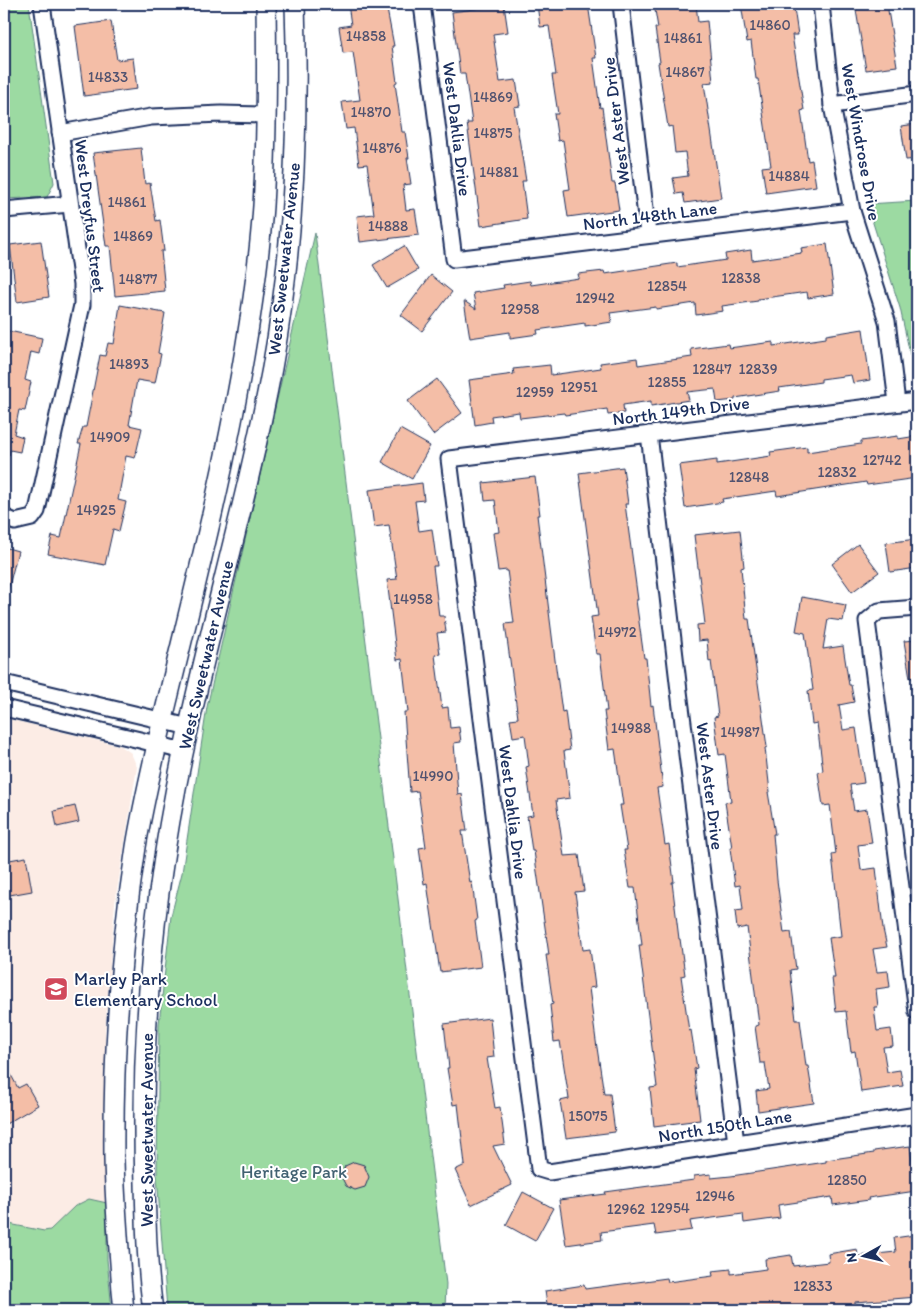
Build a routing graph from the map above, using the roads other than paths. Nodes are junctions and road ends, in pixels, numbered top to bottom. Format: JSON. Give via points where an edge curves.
{"nodes":[{"id":1,"x":42,"y":4,"type":"edge"},
{"id":2,"x":266,"y":4,"type":"edge"},
{"id":3,"x":295,"y":4,"type":"edge"},
{"id":4,"x":422,"y":4,"type":"edge"},
{"id":5,"x":621,"y":4,"type":"edge"},
{"id":6,"x":821,"y":4,"type":"edge"},
{"id":7,"x":917,"y":94,"type":"edge"},
{"id":8,"x":832,"y":105,"type":"junction"},
{"id":9,"x":267,"y":115,"type":"junction"},
{"id":10,"x":60,"y":133,"type":"junction"},
{"id":11,"x":70,"y":204,"type":"junction"},
{"id":12,"x":4,"y":210,"type":"edge"},
{"id":13,"x":852,"y":211,"type":"junction"},
{"id":14,"x":648,"y":234,"type":"junction"},
{"id":15,"x":454,"y":259,"type":"joint"},
{"id":16,"x":917,"y":401,"type":"edge"},
{"id":17,"x":897,"y":403,"type":"junction"},
{"id":18,"x":649,"y":434,"type":"junction"},
{"id":19,"x":449,"y":459,"type":"joint"},
{"id":20,"x":4,"y":517,"type":"edge"},
{"id":21,"x":917,"y":608,"type":"edge"},
{"id":22,"x":4,"y":683,"type":"edge"},
{"id":23,"x":4,"y":708,"type":"edge"},
{"id":24,"x":163,"y":721,"type":"junction"},
{"id":25,"x":188,"y":727,"type":"junction"},
{"id":26,"x":157,"y":744,"type":"junction"},
{"id":27,"x":183,"y":752,"type":"junction"},
{"id":28,"x":917,"y":1012,"type":"edge"},
{"id":29,"x":917,"y":1115,"type":"edge"},
{"id":30,"x":736,"y":1143,"type":"junction"},
{"id":31,"x":539,"y":1169,"type":"joint"},
{"id":32,"x":124,"y":1310,"type":"edge"},
{"id":33,"x":153,"y":1310,"type":"edge"}],
"edges":[{"from":1,"to":10,"type":"street","name":"West Dreyfus Street"},
{"from":2,"to":9,"type":"street","name":"West Sweetwater Avenue"},
{"from":3,"to":25,"type":"street","name":"West Sweetwater Avenue","via":[[294,179],[272,366]]},
{"from":4,"to":15,"type":"street","name":"West Dahlia Drive"},
{"from":5,"to":14,"type":"street","name":"West Aster Drive"},
{"from":6,"to":8,"type":"street","name":"West Windrose Drive"},
{"from":7,"to":8,"type":"street"},
{"from":8,"to":13,"type":"street","name":"West Windrose Drive"},
{"from":9,"to":10,"type":"street","via":[[151,117]]},
{"from":9,"to":24,"type":"street","name":"West Sweetwater Avenue","via":[[262,209],[238,392]]},
{"from":10,"to":11,"type":"street","name":"West Dreyfus Street"},
{"from":11,"to":12,"type":"street"},
{"from":11,"to":20,"type":"street","name":"West Dreyfus Street","via":[[82,305],[37,511],[32,518],[15,522]]},
{"from":13,"to":14,"type":"street","name":"North 148th Lane"},
{"from":13,"to":17,"type":"street","name":"West Windrose Drive","via":[[887,322]]},
{"from":14,"to":15,"type":"street","name":"North 148th Lane"},
{"from":16,"to":17,"type":"street","name":"North 149th Drive"},
{"from":17,"to":18,"type":"street","name":"North 149th Drive"},
{"from":18,"to":19,"type":"street","name":"North 149th Drive"},
{"from":18,"to":30,"type":"street","name":"West Aster Drive"},
{"from":19,"to":31,"type":"street","name":"West Dahlia Drive"},
{"from":21,"to":28,"type":"street","via":[[879,611],[867,621]]},
{"from":22,"to":24,"type":"street"},
{"from":23,"to":26,"type":"street"},
{"from":24,"to":25,"type":"street"},
{"from":24,"to":26,"type":"street","name":"West Sweetwater Avenue"},
{"from":25,"to":27,"type":"street","name":"West Sweetwater Avenue"},
{"from":26,"to":27,"type":"street"},
{"from":26,"to":32,"type":"street","name":"West Sweetwater Avenue","via":[[132,871],[118,1030],[114,1161]]},
{"from":27,"to":33,"type":"street","name":"West Sweetwater Avenue","via":[[159,895],[146,1039],[143,1136]]},
{"from":29,"to":30,"type":"street","name":"North 150th Lane"},
{"from":30,"to":31,"type":"street","name":"North 150th Lane","via":[[549,1172]]}]}
